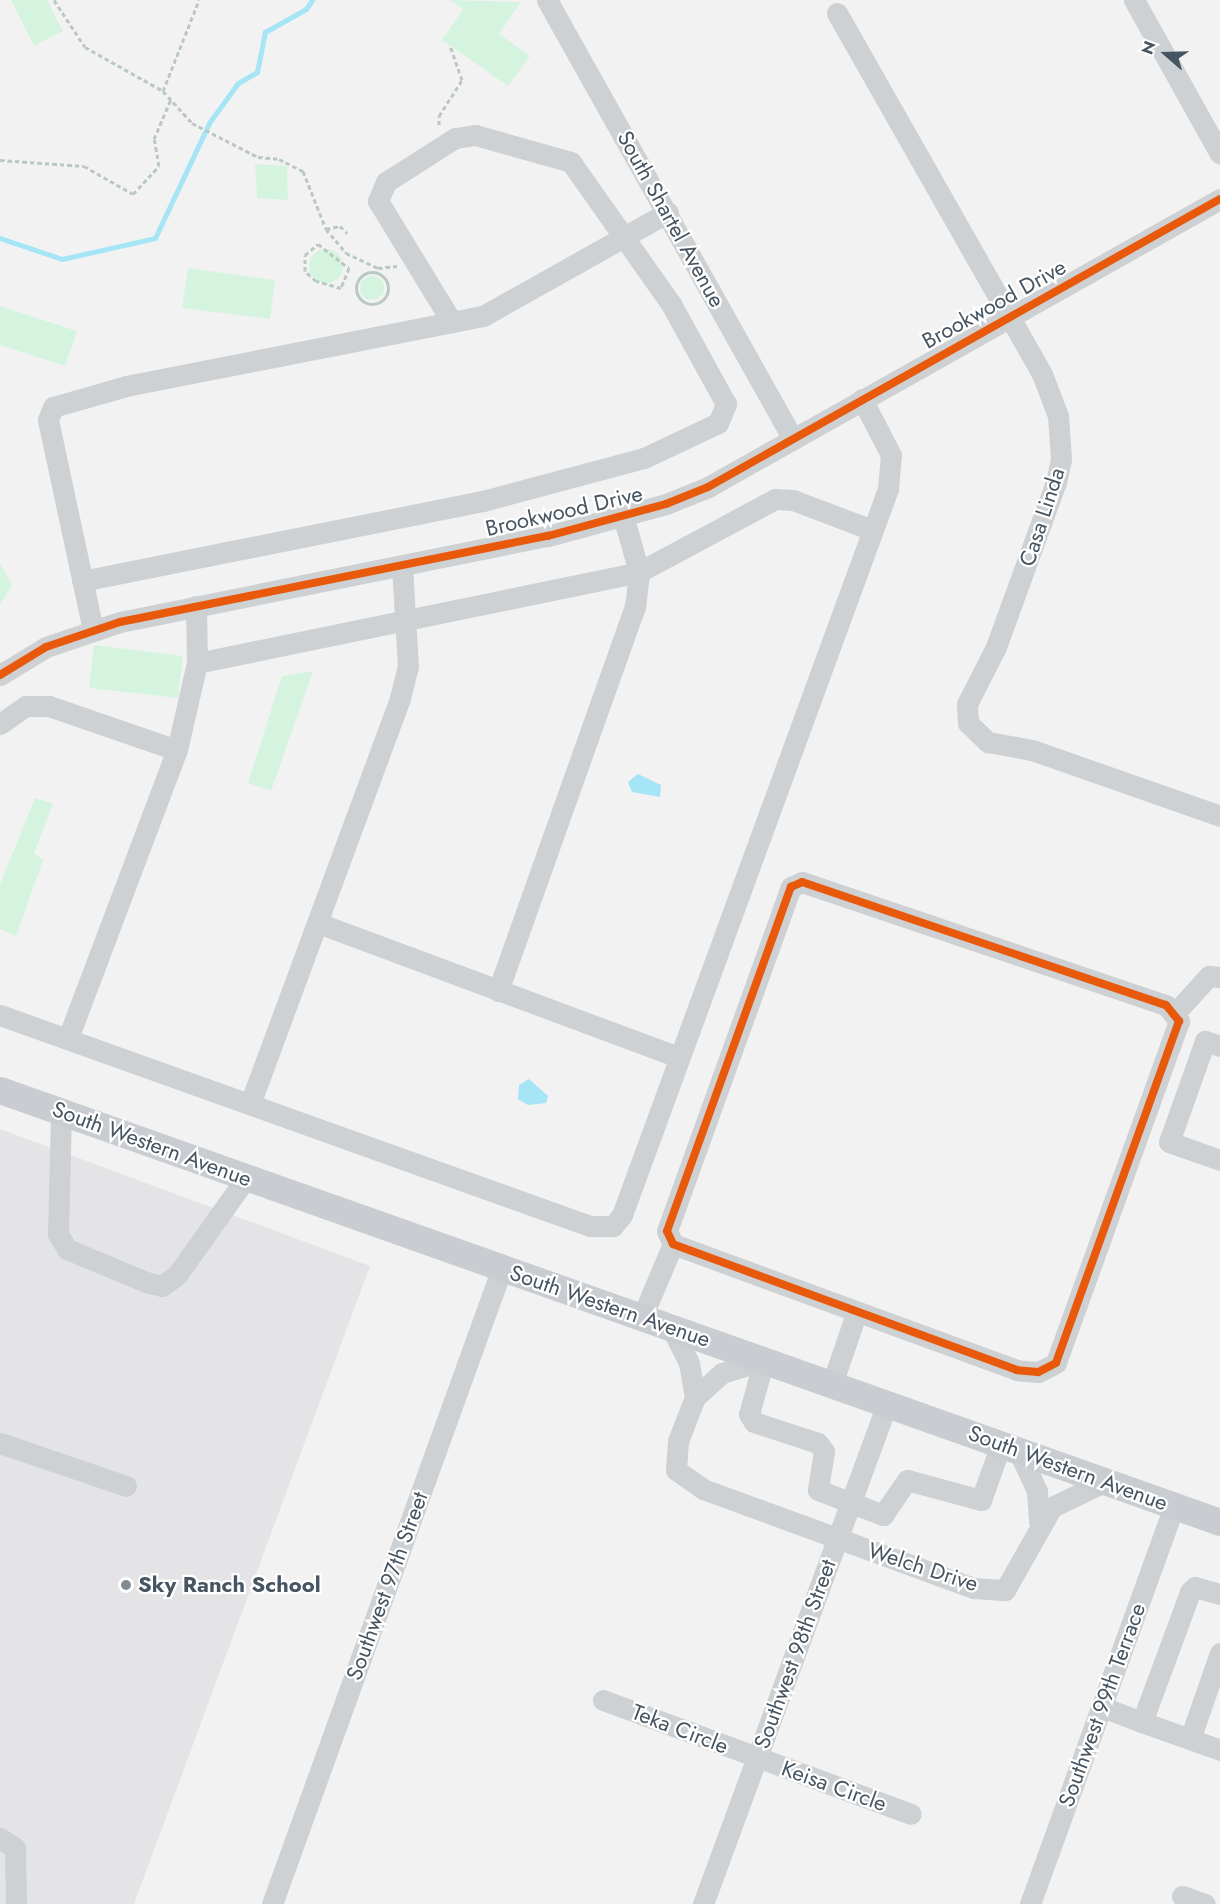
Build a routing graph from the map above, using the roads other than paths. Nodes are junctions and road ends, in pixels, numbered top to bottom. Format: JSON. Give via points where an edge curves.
{"nodes":[{"id":1,"x":547,"y":0,"type":"edge"},
{"id":2,"x":1134,"y":0,"type":"edge"},
{"id":3,"x":837,"y":14,"type":"dead end"},
{"id":4,"x":1220,"y":154,"type":"edge"},
{"id":5,"x":1220,"y":199,"type":"edge"},
{"id":6,"x":668,"y":212,"type":"junction"},
{"id":7,"x":624,"y":237,"type":"junction"},
{"id":8,"x":1007,"y":316,"type":"junction"},
{"id":9,"x":452,"y":322,"type":"junction"},
{"id":10,"x":862,"y":399,"type":"junction"},
{"id":11,"x":793,"y":439,"type":"junction"},
{"id":12,"x":624,"y":519,"type":"junction"},
{"id":13,"x":872,"y":530,"type":"junction"},
{"id":14,"x":402,"y":565,"type":"junction"},
{"id":15,"x":639,"y":572,"type":"junction"},
{"id":16,"x":82,"y":581,"type":"junction"},
{"id":17,"x":196,"y":606,"type":"junction"},
{"id":18,"x":407,"y":618,"type":"junction"},
{"id":19,"x":93,"y":630,"type":"junction"},
{"id":20,"x":197,"y":663,"type":"junction"},
{"id":21,"x":0,"y":675,"type":"edge"},
{"id":22,"x":0,"y":724,"type":"edge"},
{"id":23,"x":177,"y":750,"type":"junction"},
{"id":24,"x":1219,"y":813,"type":"edge"},
{"id":25,"x":318,"y":923,"type":"junction"},
{"id":26,"x":1220,"y":977,"type":"edge"},
{"id":27,"x":498,"y":991,"type":"junction"},
{"id":28,"x":1174,"y":1014,"type":"junction"},
{"id":29,"x":0,"y":1015,"type":"edge"},
{"id":30,"x":68,"y":1038,"type":"junction"},
{"id":31,"x":1220,"y":1046,"type":"edge"},
{"id":32,"x":678,"y":1057,"type":"junction"},
{"id":33,"x":0,"y":1090,"type":"edge"},
{"id":34,"x":250,"y":1104,"type":"junction"},
{"id":35,"x":61,"y":1112,"type":"junction"},
{"id":36,"x":1220,"y":1160,"type":"edge"},
{"id":37,"x":246,"y":1178,"type":"junction"},
{"id":38,"x":673,"y":1244,"type":"junction"},
{"id":39,"x":502,"y":1268,"type":"junction"},
{"id":40,"x":856,"y":1314,"type":"junction"},
{"id":41,"x":642,"y":1317,"type":"junction"},
{"id":42,"x":671,"y":1327,"type":"junction"},
{"id":43,"x":764,"y":1360,"type":"junction"},
{"id":44,"x":832,"y":1384,"type":"junction"},
{"id":45,"x":695,"y":1397,"type":"junction"},
{"id":46,"x":888,"y":1404,"type":"junction"},
{"id":47,"x":0,"y":1443,"type":"edge"},
{"id":48,"x":1010,"y":1447,"type":"junction"},
{"id":49,"x":1106,"y":1481,"type":"junction"},
{"id":50,"x":126,"y":1486,"type":"dead end"},
{"id":51,"x":851,"y":1503,"type":"junction"},
{"id":52,"x":1174,"y":1506,"type":"junction"},
{"id":53,"x":1039,"y":1521,"type":"junction"},
{"id":54,"x":1220,"y":1522,"type":"edge"},
{"id":55,"x":838,"y":1538,"type":"junction"},
{"id":56,"x":1220,"y":1594,"type":"edge"},
{"id":57,"x":1220,"y":1653,"type":"edge"},
{"id":58,"x":603,"y":1700,"type":"dead end"},
{"id":59,"x":1102,"y":1707,"type":"junction"},
{"id":60,"x":1142,"y":1722,"type":"junction"},
{"id":61,"x":1190,"y":1739,"type":"junction"},
{"id":62,"x":1220,"y":1750,"type":"edge"},
{"id":63,"x":757,"y":1758,"type":"junction"},
{"id":64,"x":911,"y":1814,"type":"dead end"},
{"id":65,"x":0,"y":1838,"type":"edge"},
{"id":66,"x":1182,"y":1896,"type":"dead end"},
{"id":67,"x":16,"y":1904,"type":"edge"},
{"id":68,"x":272,"y":1904,"type":"edge"},
{"id":69,"x":703,"y":1904,"type":"edge"},
{"id":70,"x":1030,"y":1904,"type":"edge"},
{"id":71,"x":1205,"y":1904,"type":"edge"}],
"edges":[{"from":1,"to":6,"type":"street","name":"South Shartel Avenue"},
{"from":2,"to":4,"type":"street"},
{"from":3,"to":8,"type":"street","name":"Casa Linda"},
{"from":5,"to":8,"type":"street","name":"Brookwood Drive"},
{"from":6,"to":7,"type":"street"},
{"from":6,"to":11,"type":"street","name":"South Shartel Avenue"},
{"from":7,"to":9,"type":"street","via":[[483,316]]},
{"from":7,"to":9,"type":"street","via":[[571,162],[475,135],[446,144],[386,183],[378,201]]},
{"from":7,"to":16,"type":"street","via":[[716,381],[726,404],[718,423],[644,458],[483,501]]},
{"from":8,"to":10,"type":"street","name":"Brookwood Drive"},
{"from":8,"to":24,"type":"street","name":"Casa Linda","via":[[1051,394],[1061,459],[996,647],[967,704],[968,723],[988,742],[1032,750]]},
{"from":9,"to":16,"type":"street","via":[[126,386],[53,407],[48,420]]},
{"from":10,"to":11,"type":"street","name":"Brookwood Drive"},
{"from":10,"to":13,"type":"street","via":[[891,455],[888,489]]},
{"from":11,"to":12,"type":"street","name":"Brookwood Drive","via":[[708,487]]},
{"from":12,"to":14,"type":"street","name":"Brookwood Drive"},
{"from":12,"to":15,"type":"street"},
{"from":13,"to":15,"type":"street","via":[[793,500],[775,499]]},
{"from":13,"to":32,"type":"street"},
{"from":14,"to":17,"type":"street","name":"Brookwood Drive"},
{"from":14,"to":18,"type":"street"},
{"from":15,"to":18,"type":"street"},
{"from":15,"to":27,"type":"street","via":[[635,607]]},
{"from":16,"to":19,"type":"street"},
{"from":17,"to":19,"type":"street","name":"Brookwood Drive"},
{"from":17,"to":20,"type":"street"},
{"from":18,"to":20,"type":"street"},
{"from":18,"to":25,"type":"street","via":[[408,667],[400,698]]},
{"from":19,"to":21,"type":"street","name":"Brookwood Drive","via":[[46,647]]},
{"from":20,"to":23,"type":"street"},
{"from":22,"to":23,"type":"street","via":[[26,706],[49,706]]},
{"from":23,"to":30,"type":"street"},
{"from":25,"to":27,"type":"street"},
{"from":25,"to":34,"type":"street"},
{"from":26,"to":28,"type":"street","via":[[1209,976]]},
{"from":27,"to":32,"type":"street"},
{"from":28,"to":38,"type":"street","via":[[1166,1005],[824,889],[802,882],[791,887],[667,1231]]},
{"from":28,"to":40,"type":"street","via":[[1179,1021],[1172,1051],[1056,1363],[1038,1372],[1017,1370]]},
{"from":29,"to":30,"type":"street"},
{"from":30,"to":34,"type":"street"},
{"from":31,"to":36,"type":"street","via":[[1205,1041],[1169,1142]]},
{"from":32,"to":34,"type":"street","via":[[622,1215],[601,1229]]},
{"from":33,"to":35,"type":"main road","name":"South Western Avenue"},
{"from":35,"to":37,"type":"main road","name":"South Western Avenue"},
{"from":35,"to":37,"type":"street","via":[[58,1234],[67,1249],[146,1282],[162,1286],[177,1275]]},
{"from":37,"to":39,"type":"main road","name":"South Western Avenue"},
{"from":38,"to":40,"type":"street"},
{"from":38,"to":41,"type":"street"},
{"from":39,"to":41,"type":"main road","name":"South Western Avenue"},
{"from":39,"to":68,"type":"street","name":"Southwest 97th Street"},
{"from":40,"to":44,"type":"street"},
{"from":41,"to":42,"type":"main road","name":"South Western Avenue"},
{"from":42,"to":43,"type":"main road","name":"South Western Avenue"},
{"from":42,"to":45,"type":"street","via":[[689,1363]]},
{"from":43,"to":44,"type":"main road","name":"South Western Avenue"},
{"from":43,"to":45,"type":"street","name":"Welch Drive","via":[[722,1373]]},
{"from":43,"to":51,"type":"street","via":[[749,1414],[754,1422],[818,1443],[824,1451],[818,1490]]},
{"from":44,"to":46,"type":"main road","name":"South Western Avenue"},
{"from":45,"to":55,"type":"street","name":"Welch Drive","via":[[678,1441],[676,1470],[703,1488]]},
{"from":46,"to":48,"type":"main road","name":"South Western Avenue"},
{"from":46,"to":51,"type":"street","name":"Southwest 98th Street"},
{"from":47,"to":50,"type":"street"},
{"from":48,"to":49,"type":"main road","name":"South Western Avenue"},
{"from":48,"to":51,"type":"street","via":[[981,1500],[907,1480],[901,1481],[888,1513]]},
{"from":48,"to":53,"type":"street","name":"Welch Drive","via":[[1036,1491]]},
{"from":49,"to":52,"type":"main road","name":"South Western Avenue"},
{"from":49,"to":53,"type":"street","name":"Welch Drive","via":[[1068,1495]]},
{"from":51,"to":55,"type":"street","name":"Southwest 98th Street"},
{"from":52,"to":54,"type":"main road","name":"South Western Avenue"},
{"from":52,"to":59,"type":"street","name":"Southwest 99th Terrace"},
{"from":53,"to":55,"type":"street","name":"Welch Drive","via":[[1026,1559],[1005,1590],[974,1588]]},
{"from":55,"to":63,"type":"street","name":"Southwest 98th Street"},
{"from":56,"to":60,"type":"street","via":[[1195,1587],[1190,1592]]},
{"from":57,"to":61,"type":"street"},
{"from":58,"to":63,"type":"street","name":"Teka Circle"},
{"from":59,"to":60,"type":"street"},
{"from":59,"to":70,"type":"street","name":"Southwest 99th Terrace"},
{"from":60,"to":61,"type":"street"},
{"from":61,"to":62,"type":"street"},
{"from":63,"to":64,"type":"street","name":"Keisa Circle"},
{"from":63,"to":69,"type":"street","name":"Southwest 98th Street"},
{"from":65,"to":67,"type":"street","via":[[15,1848]]},
{"from":66,"to":71,"type":"street"}]}
